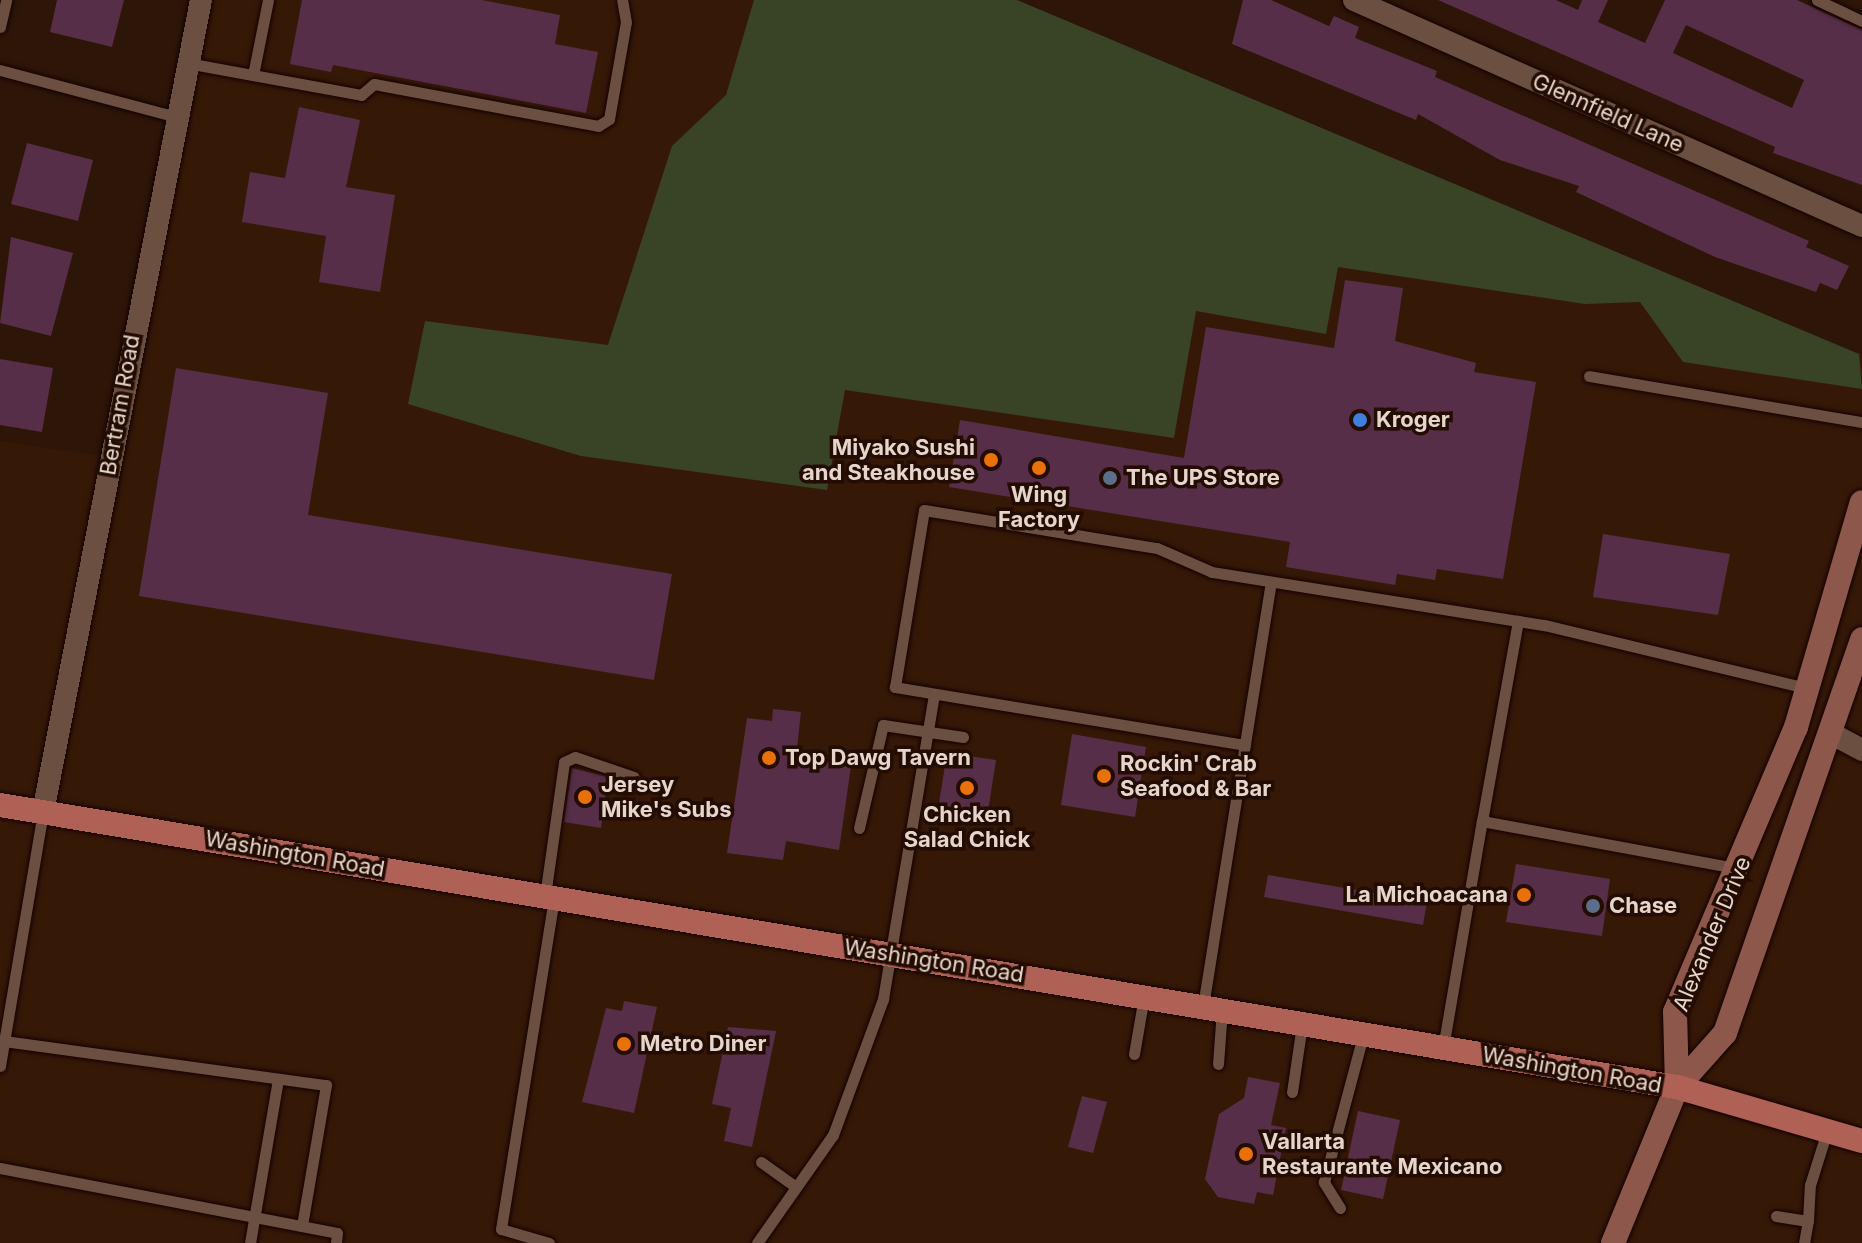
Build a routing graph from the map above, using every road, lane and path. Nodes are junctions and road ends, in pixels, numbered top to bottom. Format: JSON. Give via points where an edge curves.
{"nodes":[{"id":1,"x":6,"y":0,"type":"edge"},
{"id":2,"x":201,"y":0,"type":"edge"},
{"id":3,"x":268,"y":0,"type":"edge"},
{"id":4,"x":621,"y":0,"type":"edge"},
{"id":5,"x":1354,"y":0,"type":"edge"},
{"id":6,"x":1817,"y":0,"type":"edge"},
{"id":7,"x":1862,"y":21,"type":"edge"},
{"id":8,"x":0,"y":27,"type":"edge"},
{"id":9,"x":186,"y":63,"type":"junction"},
{"id":10,"x":0,"y":70,"type":"edge"},
{"id":11,"x":253,"y":75,"type":"junction"},
{"id":12,"x":173,"y":116,"type":"junction"},
{"id":13,"x":1862,"y":226,"type":"edge"},
{"id":14,"x":1589,"y":376,"type":"dead end"},
{"id":15,"x":1862,"y":422,"type":"edge"},
{"id":16,"x":1862,"y":502,"type":"edge"},
{"id":17,"x":1271,"y":583,"type":"junction"},
{"id":18,"x":1518,"y":621,"type":"junction"},
{"id":19,"x":1862,"y":639,"type":"edge"},
{"id":20,"x":1807,"y":688,"type":"junction"},
{"id":21,"x":934,"y":694,"type":"junction"},
{"id":22,"x":928,"y":734,"type":"junction"},
{"id":23,"x":1832,"y":734,"type":"junction"},
{"id":24,"x":963,"y":737,"type":"dead end"},
{"id":25,"x":1245,"y":745,"type":"junction"},
{"id":26,"x":1862,"y":750,"type":"edge"},
{"id":27,"x":634,"y":777,"type":"dead end"},
{"id":28,"x":0,"y":805,"type":"edge"},
{"id":29,"x":43,"y":812,"type":"junction"},
{"id":30,"x":1482,"y":821,"type":"junction"},
{"id":31,"x":859,"y":828,"type":"dead end"},
{"id":32,"x":1740,"y":869,"type":"junction"},
{"id":33,"x":550,"y":897,"type":"junction"},
{"id":34,"x":890,"y":954,"type":"junction"},
{"id":35,"x":1144,"y":996,"type":"junction"},
{"id":36,"x":1212,"y":1008,"type":"junction"},
{"id":37,"x":1302,"y":1024,"type":"junction"},
{"id":38,"x":1363,"y":1035,"type":"junction"},
{"id":39,"x":4,"y":1041,"type":"junction"},
{"id":40,"x":1443,"y":1048,"type":"junction"},
{"id":41,"x":1134,"y":1054,"type":"dead end"},
{"id":42,"x":1218,"y":1064,"type":"dead end"},
{"id":43,"x":0,"y":1066,"type":"edge"},
{"id":44,"x":278,"y":1079,"type":"junction"},
{"id":45,"x":1677,"y":1087,"type":"junction"},
{"id":46,"x":1292,"y":1092,"type":"dead end"},
{"id":47,"x":1827,"y":1131,"type":"junction"},
{"id":48,"x":1862,"y":1141,"type":"edge"},
{"id":49,"x":761,"y":1162,"type":"dead end"},
{"id":50,"x":0,"y":1168,"type":"edge"},
{"id":51,"x":796,"y":1187,"type":"junction"},
{"id":52,"x":1340,"y":1208,"type":"dead end"},
{"id":53,"x":1776,"y":1216,"type":"dead end"},
{"id":54,"x":255,"y":1217,"type":"junction"},
{"id":55,"x":1808,"y":1221,"type":"junction"},
{"id":56,"x":302,"y":1226,"type":"junction"},
{"id":57,"x":501,"y":1229,"type":"junction"},
{"id":58,"x":250,"y":1243,"type":"edge"},
{"id":59,"x":336,"y":1243,"type":"edge"},
{"id":60,"x":498,"y":1243,"type":"edge"},
{"id":61,"x":549,"y":1243,"type":"edge"},
{"id":62,"x":757,"y":1243,"type":"edge"},
{"id":63,"x":1613,"y":1243,"type":"edge"},
{"id":64,"x":1804,"y":1243,"type":"edge"}],
"edges":[{"from":1,"to":8,"type":"lane"},
{"from":2,"to":9,"type":"street","name":"Bertram Road"},
{"from":3,"to":11,"type":"lane"},
{"from":4,"to":11,"type":"lane","via":[[626,22],[609,119],[598,126],[374,84],[361,95]]},
{"from":5,"to":13,"type":"street","name":"Glennfield Lane"},
{"from":6,"to":7,"type":"lane"},
{"from":9,"to":11,"type":"lane"},
{"from":9,"to":12,"type":"street","name":"Bertram Road"},
{"from":10,"to":12,"type":"lane"},
{"from":12,"to":29,"type":"street","name":"Bertram Road"},
{"from":14,"to":15,"type":"lane"},
{"from":16,"to":20,"type":"main road","name":"Alexander Drive"},
{"from":17,"to":18,"type":"lane"},
{"from":17,"to":21,"type":"lane","via":[[1212,572],[1157,548],[924,510],[895,687]]},
{"from":17,"to":25,"type":"lane"},
{"from":18,"to":20,"type":"lane"},
{"from":18,"to":30,"type":"lane"},
{"from":19,"to":23,"type":"main road","name":"Alexander Drive"},
{"from":20,"to":32,"type":"main road","name":"Alexander Drive"},
{"from":21,"to":22,"type":"lane"},
{"from":21,"to":25,"type":"lane"},
{"from":22,"to":24,"type":"lane"},
{"from":22,"to":31,"type":"lane","via":[[879,728]]},
{"from":22,"to":34,"type":"lane"},
{"from":23,"to":26,"type":"street"},
{"from":23,"to":45,"type":"main road","name":"Alexander Drive","via":[[1725,1033]]},
{"from":25,"to":36,"type":"lane"},
{"from":27,"to":33,"type":"lane","via":[[575,757],[564,762]]},
{"from":28,"to":29,"type":"main road","name":"Washington Road"},
{"from":29,"to":33,"type":"main road","name":"Washington Road"},
{"from":29,"to":39,"type":"lane"},
{"from":30,"to":32,"type":"lane"},
{"from":30,"to":40,"type":"lane"},
{"from":32,"to":45,"type":"main road","name":"Alexander Drive","via":[[1675,1012]]},
{"from":33,"to":34,"type":"main road","name":"Washington Road"},
{"from":33,"to":57,"type":"lane"},
{"from":34,"to":35,"type":"main road","name":"Washington Road"},
{"from":34,"to":51,"type":"lane","via":[[883,999],[833,1135]]},
{"from":35,"to":36,"type":"main road","name":"Washington Road"},
{"from":35,"to":41,"type":"lane"},
{"from":36,"to":37,"type":"main road","name":"Washington Road"},
{"from":36,"to":42,"type":"lane"},
{"from":37,"to":38,"type":"main road","name":"Washington Road"},
{"from":37,"to":46,"type":"lane"},
{"from":38,"to":40,"type":"main road","name":"Washington Road"},
{"from":38,"to":52,"type":"lane","via":[[1324,1182]]},
{"from":39,"to":43,"type":"lane"},
{"from":39,"to":44,"type":"lane"},
{"from":40,"to":45,"type":"main road","name":"Washington Road"},
{"from":44,"to":54,"type":"lane"},
{"from":44,"to":56,"type":"lane","via":[[326,1085]]},
{"from":45,"to":47,"type":"main road","name":"Washington Road"},
{"from":45,"to":63,"type":"main road"},
{"from":47,"to":48,"type":"main road","name":"Washington Road"},
{"from":47,"to":55,"type":"lane"},
{"from":49,"to":51,"type":"lane"},
{"from":50,"to":54,"type":"lane"},
{"from":51,"to":62,"type":"lane"},
{"from":53,"to":55,"type":"lane"},
{"from":54,"to":56,"type":"lane"},
{"from":54,"to":58,"type":"lane"},
{"from":55,"to":64,"type":"lane"},
{"from":56,"to":59,"type":"lane","via":[[337,1233]]},
{"from":57,"to":60,"type":"lane"},
{"from":57,"to":61,"type":"lane"}]}
